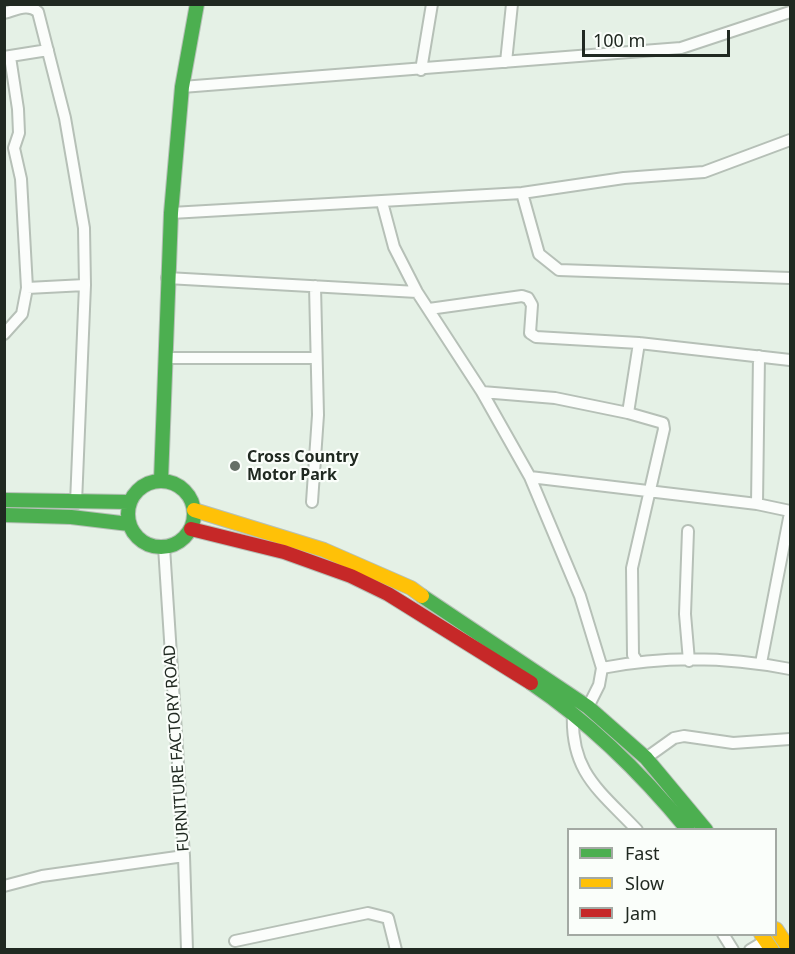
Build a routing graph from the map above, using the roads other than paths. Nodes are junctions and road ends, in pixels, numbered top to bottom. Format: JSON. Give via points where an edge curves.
{"nodes":[{"id":1,"x":196,"y":4,"type":"edge"},
{"id":2,"x":432,"y":4,"type":"edge"},
{"id":3,"x":512,"y":4,"type":"edge"},
{"id":4,"x":790,"y":12,"type":"edge"},
{"id":5,"x":4,"y":13,"type":"edge"},
{"id":6,"x":48,"y":50,"type":"junction"},
{"id":7,"x":7,"y":57,"type":"edge"},
{"id":8,"x":506,"y":62,"type":"junction"},
{"id":9,"x":421,"y":70,"type":"junction"},
{"id":10,"x":182,"y":87,"type":"junction"},
{"id":11,"x":790,"y":140,"type":"edge"},
{"id":12,"x":522,"y":194,"type":"junction"},
{"id":13,"x":382,"y":202,"type":"junction"},
{"id":14,"x":171,"y":213,"type":"junction"},
{"id":15,"x":167,"y":278,"type":"junction"},
{"id":16,"x":790,"y":278,"type":"edge"},
{"id":17,"x":85,"y":285,"type":"junction"},
{"id":18,"x":315,"y":286,"type":"junction"},
{"id":19,"x":27,"y":288,"type":"junction"},
{"id":20,"x":417,"y":292,"type":"junction"},
{"id":21,"x":429,"y":309,"type":"junction"},
{"id":22,"x":4,"y":334,"type":"edge"},
{"id":23,"x":639,"y":343,"type":"junction"},
{"id":24,"x":759,"y":356,"type":"junction"},
{"id":25,"x":165,"y":358,"type":"junction"},
{"id":26,"x":316,"y":358,"type":"junction"},
{"id":27,"x":790,"y":360,"type":"edge"},
{"id":28,"x":482,"y":392,"type":"junction"},
{"id":29,"x":628,"y":413,"type":"junction"},
{"id":30,"x":530,"y":477,"type":"junction"},
{"id":31,"x":161,"y":480,"type":"junction"},
{"id":32,"x":651,"y":490,"type":"junction"},
{"id":33,"x":4,"y":500,"type":"edge"},
{"id":34,"x":129,"y":502,"type":"junction"},
{"id":35,"x":312,"y":502,"type":"dead end"},
{"id":36,"x":76,"y":503,"type":"junction"},
{"id":37,"x":757,"y":504,"type":"junction"},
{"id":38,"x":194,"y":510,"type":"junction"},
{"id":39,"x":790,"y":512,"type":"edge"},
{"id":40,"x":4,"y":515,"type":"edge"},
{"id":41,"x":129,"y":524,"type":"junction"},
{"id":42,"x":191,"y":529,"type":"junction"},
{"id":43,"x":688,"y":531,"type":"dead end"},
{"id":44,"x":164,"y":547,"type":"junction"},
{"id":45,"x":637,"y":661,"type":"junction"},
{"id":46,"x":689,"y":661,"type":"junction"},
{"id":47,"x":761,"y":663,"type":"junction"},
{"id":48,"x":602,"y":668,"type":"junction"},
{"id":49,"x":790,"y":669,"type":"edge"},
{"id":50,"x":588,"y":707,"type":"junction"},
{"id":51,"x":573,"y":712,"type":"junction"},
{"id":52,"x":790,"y":739,"type":"edge"},
{"id":53,"x":646,"y":758,"type":"junction"},
{"id":54,"x":635,"y":828,"type":"edge"},
{"id":55,"x":686,"y":828,"type":"edge"},
{"id":56,"x":704,"y":828,"type":"edge"},
{"id":57,"x":184,"y":856,"type":"junction"},
{"id":58,"x":4,"y":886,"type":"edge"},
{"id":59,"x":777,"y":930,"type":"edge"},
{"id":60,"x":724,"y":936,"type":"edge"},
{"id":61,"x":235,"y":941,"type":"dead end"},
{"id":62,"x":766,"y":942,"type":"edge"},
{"id":63,"x":187,"y":950,"type":"edge"},
{"id":64,"x":396,"y":950,"type":"edge"},
{"id":65,"x":733,"y":950,"type":"edge"},
{"id":66,"x":750,"y":950,"type":"edge"},
{"id":67,"x":790,"y":950,"type":"edge"}],
"edges":[{"from":1,"to":10,"type":"main road"},
{"from":2,"to":9,"type":"street"},
{"from":3,"to":8,"type":"street"},
{"from":4,"to":8,"type":"street","via":[[681,48]]},
{"from":5,"to":6,"type":"street","via":[[35,9]]},
{"from":6,"to":7,"type":"street"},
{"from":6,"to":17,"type":"street","via":[[65,118],[84,228]]},
{"from":7,"to":19,"type":"street","via":[[18,109],[19,133],[14,148],[21,179]]},
{"from":8,"to":9,"type":"street"},
{"from":9,"to":10,"type":"street"},
{"from":10,"to":14,"type":"main road"},
{"from":11,"to":12,"type":"street","via":[[704,172],[624,178]]},
{"from":12,"to":13,"type":"street"},
{"from":12,"to":16,"type":"street","via":[[539,254],[559,270]]},
{"from":13,"to":14,"type":"street"},
{"from":13,"to":20,"type":"street","via":[[394,247]]},
{"from":14,"to":15,"type":"main road"},
{"from":15,"to":18,"type":"street"},
{"from":15,"to":25,"type":"main road"},
{"from":17,"to":19,"type":"street"},
{"from":17,"to":36,"type":"street"},
{"from":18,"to":20,"type":"street"},
{"from":18,"to":26,"type":"street"},
{"from":19,"to":22,"type":"street","via":[[22,314]]},
{"from":20,"to":21,"type":"street"},
{"from":21,"to":23,"type":"street","via":[[522,296],[532,305],[530,333],[536,337]]},
{"from":21,"to":28,"type":"street"},
{"from":23,"to":24,"type":"street"},
{"from":23,"to":29,"type":"street"},
{"from":24,"to":27,"type":"street"},
{"from":24,"to":37,"type":"street"},
{"from":25,"to":26,"type":"street"},
{"from":25,"to":31,"type":"main road"},
{"from":26,"to":35,"type":"street","via":[[318,415]]},
{"from":28,"to":29,"type":"street","via":[[555,398]]},
{"from":28,"to":30,"type":"street"},
{"from":29,"to":32,"type":"street","via":[[663,423]]},
{"from":30,"to":32,"type":"street"},
{"from":30,"to":48,"type":"street","via":[[580,596]]},
{"from":31,"to":34,"type":"main road","via":[[136,491]]},
{"from":31,"to":38,"type":"main road","via":[[177,484],[188,495]]},
{"from":32,"to":37,"type":"street"},
{"from":32,"to":45,"type":"street","via":[[632,568],[633,655]]},
{"from":33,"to":36,"type":"main road"},
{"from":34,"to":36,"type":"main road"},
{"from":34,"to":41,"type":"main road"},
{"from":37,"to":39,"type":"street"},
{"from":38,"to":42,"type":"main road"},
{"from":38,"to":50,"type":"main road","via":[[324,550],[411,588]]},
{"from":39,"to":47,"type":"street"},
{"from":40,"to":41,"type":"main road"},
{"from":41,"to":44,"type":"main road","via":[[142,542]]},
{"from":42,"to":44,"type":"main road","via":[[180,542]]},
{"from":42,"to":51,"type":"main road","via":[[243,540],[373,586],[490,654]]},
{"from":43,"to":46,"type":"street","via":[[685,614]]},
{"from":44,"to":57,"type":"street","name":"FURNITURE FACTORY ROAD"},
{"from":45,"to":46,"type":"street"},
{"from":45,"to":48,"type":"street"},
{"from":46,"to":47,"type":"street","via":[[730,659]]},
{"from":47,"to":49,"type":"street"},
{"from":48,"to":50,"type":"street"},
{"from":50,"to":53,"type":"main road"},
{"from":51,"to":54,"type":"street","via":[[577,760],[594,786]]},
{"from":51,"to":55,"type":"main road","via":[[634,768]]},
{"from":52,"to":53,"type":"street","via":[[733,743],[684,736],[674,738]]},
{"from":53,"to":56,"type":"main road"},
{"from":57,"to":58,"type":"street","via":[[42,876]]},
{"from":57,"to":63,"type":"street","name":"FURNITURE FACTORY ROAD"},
{"from":59,"to":67,"type":"main road"},
{"from":60,"to":65,"type":"street"},
{"from":61,"to":64,"type":"street","via":[[368,913],[388,918]]},
{"from":62,"to":66,"type":"street"}]}
